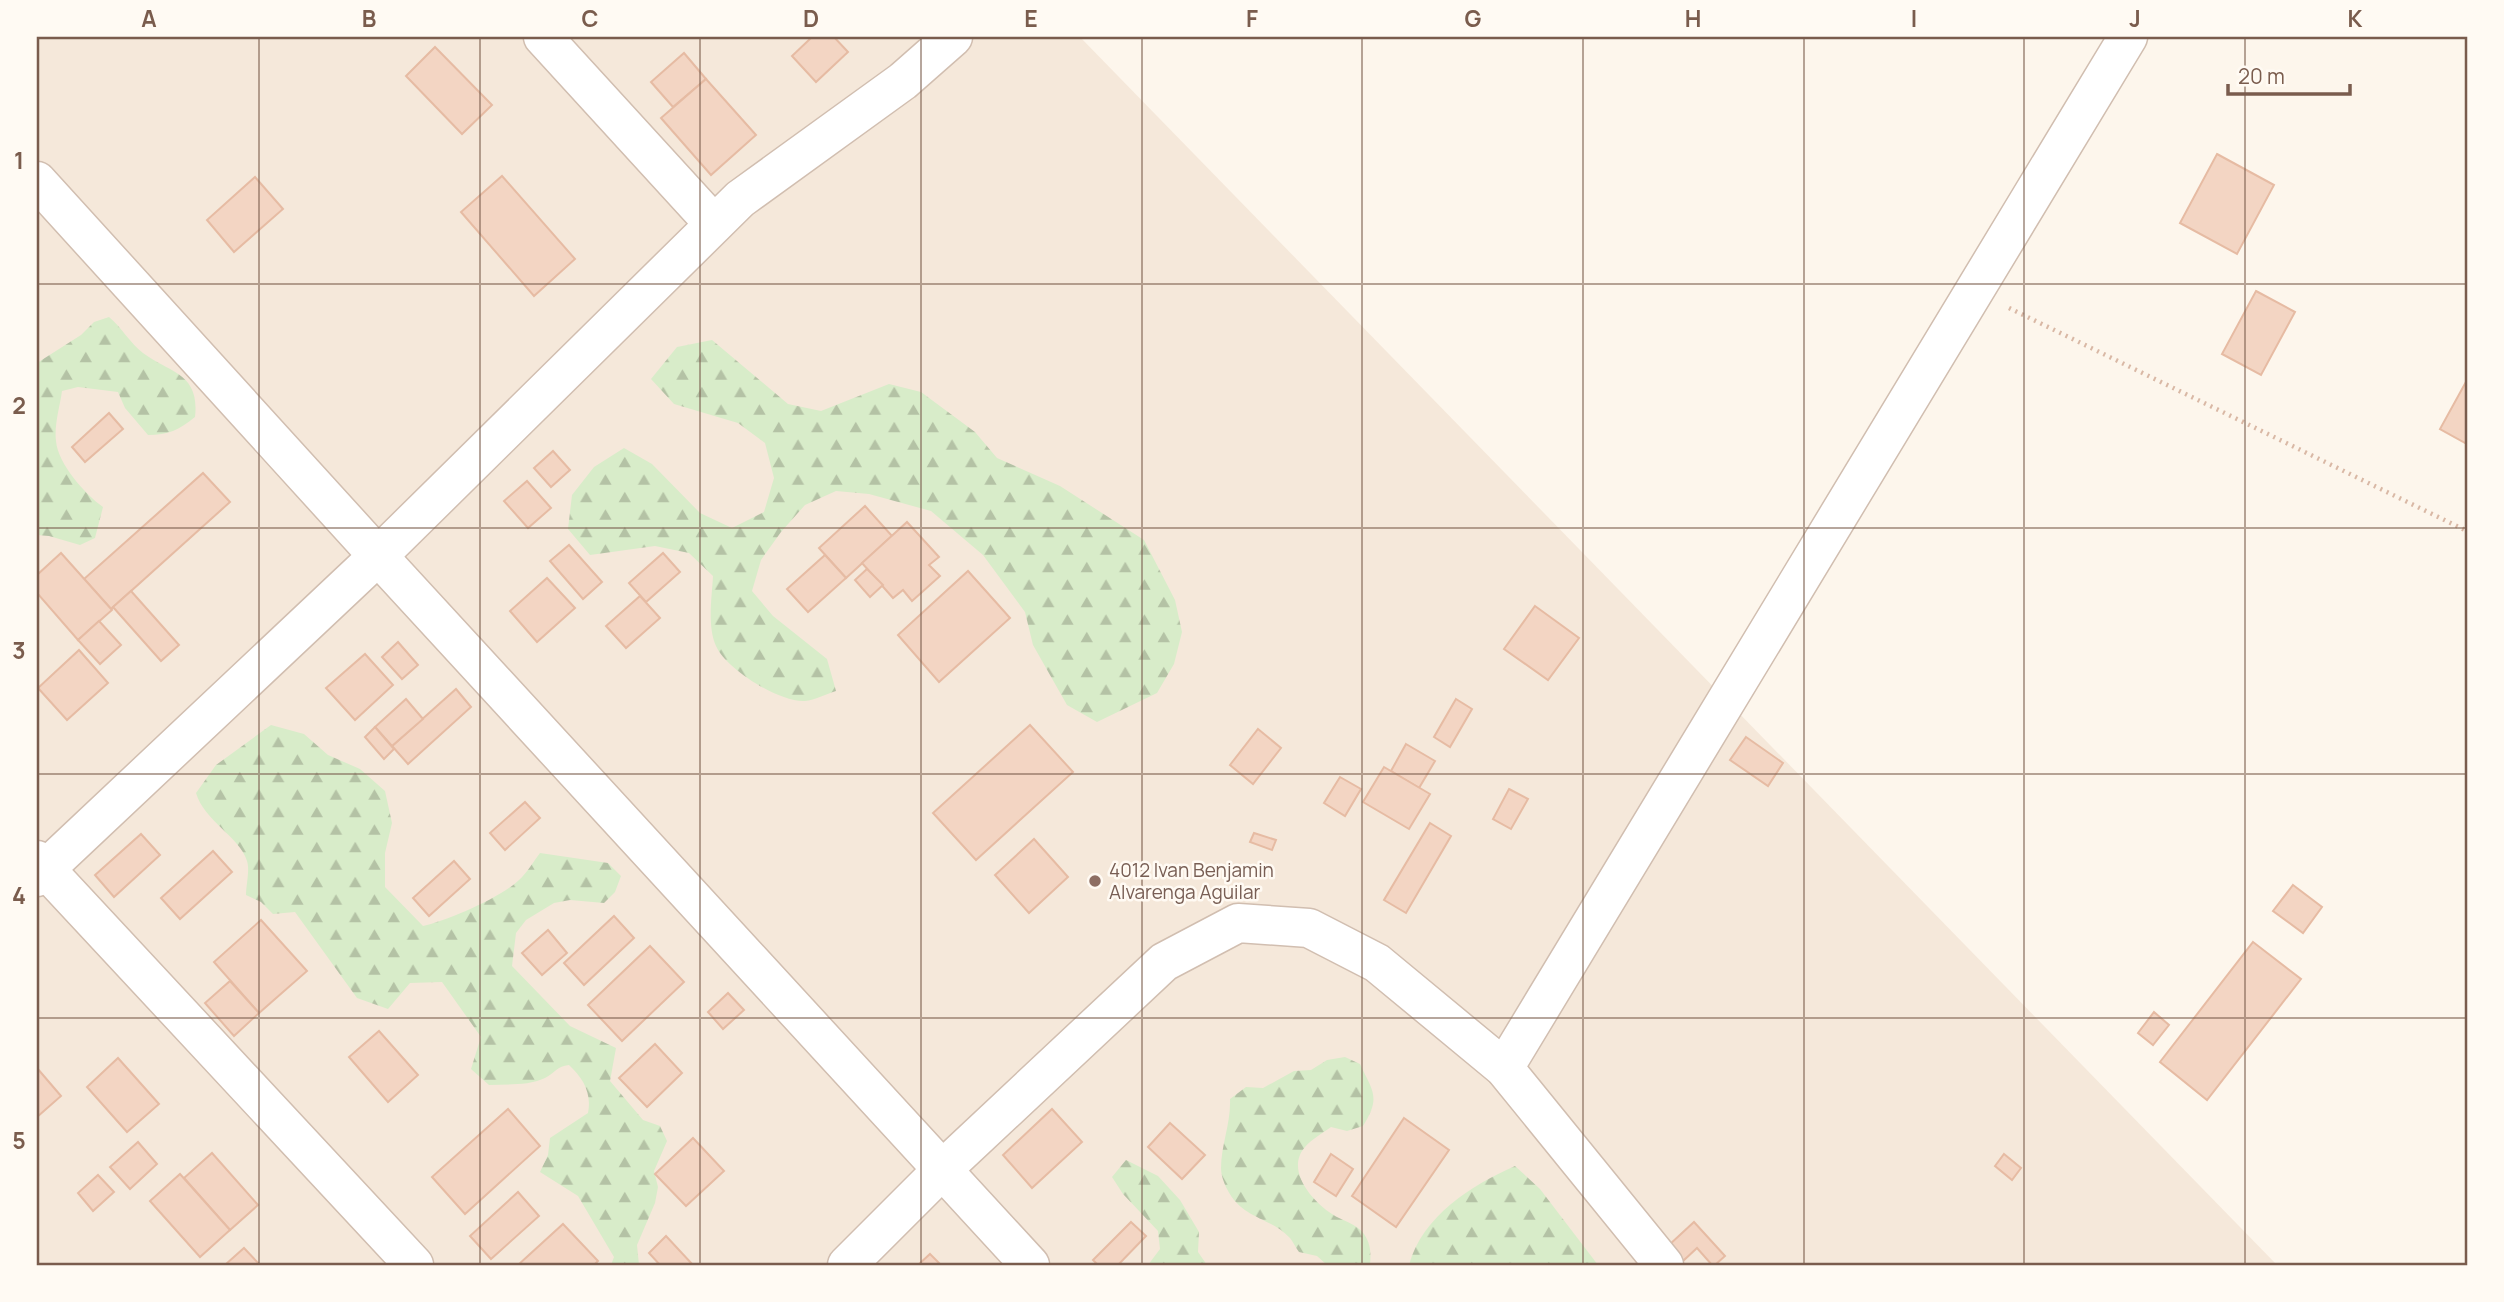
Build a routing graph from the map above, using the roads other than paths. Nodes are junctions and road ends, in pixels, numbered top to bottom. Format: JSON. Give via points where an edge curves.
{"nodes":[{"id":1,"x":543,"y":37,"type":"edge"},
{"id":2,"x":953,"y":37,"type":"edge"},
{"id":3,"x":2128,"y":37,"type":"edge"},
{"id":4,"x":37,"y":181,"type":"edge"},
{"id":5,"x":714,"y":224,"type":"junction"},
{"id":6,"x":377,"y":556,"type":"junction"},
{"id":7,"x":40,"y":868,"type":"edge"},
{"id":8,"x":1503,"y":1068,"type":"junction"},
{"id":9,"x":943,"y":1169,"type":"junction"},
{"id":10,"x":414,"y":1265,"type":"edge"},
{"id":11,"x":847,"y":1265,"type":"edge"},
{"id":12,"x":1030,"y":1265,"type":"edge"},
{"id":13,"x":1664,"y":1265,"type":"edge"}],
"edges":[{"from":1,"to":5,"type":"street"},
{"from":2,"to":5,"type":"street","via":[[903,81],[740,199]]},
{"from":3,"to":8,"type":"street"},
{"from":4,"to":6,"type":"street"},
{"from":5,"to":6,"type":"street"},
{"from":6,"to":7,"type":"street"},
{"from":6,"to":9,"type":"street"},
{"from":7,"to":10,"type":"street"},
{"from":8,"to":9,"type":"street","via":[[1377,963],[1309,928],[1238,923],[1164,962]]},
{"from":8,"to":13,"type":"street"},
{"from":9,"to":11,"type":"street"},
{"from":9,"to":12,"type":"street"}]}
